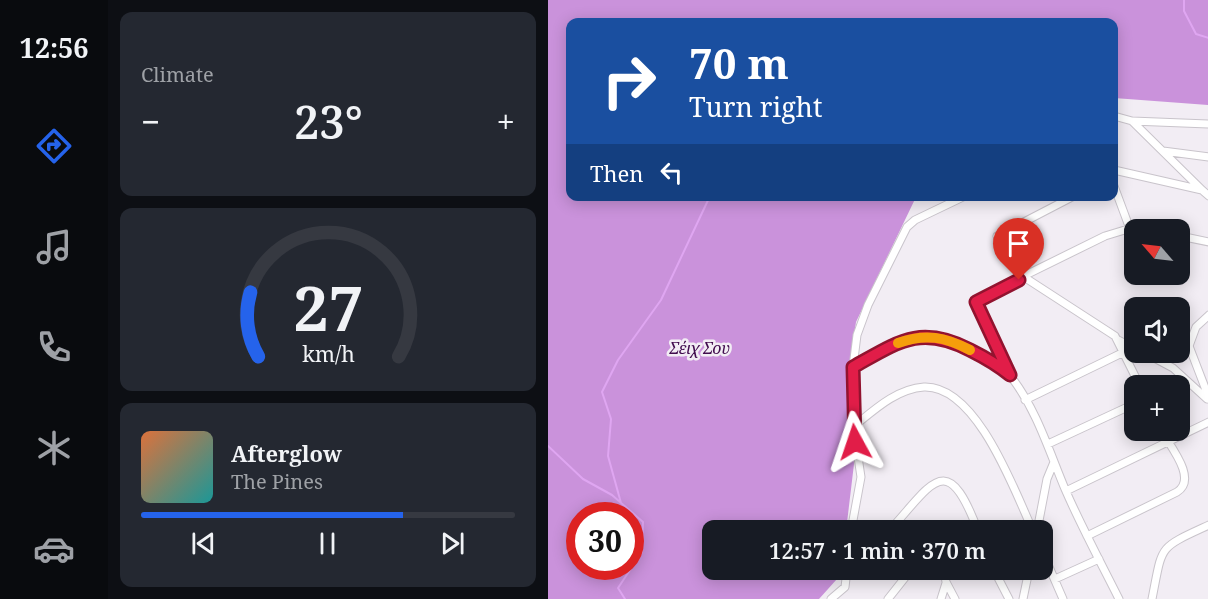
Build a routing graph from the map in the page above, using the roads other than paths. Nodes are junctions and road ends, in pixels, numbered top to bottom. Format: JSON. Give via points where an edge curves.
{"nodes":[{"id":1,"x":1118,"y":117,"type":"edge"},
{"id":2,"x":1132,"y":121,"type":"junction"},
{"id":3,"x":1208,"y":124,"type":"edge"},
{"id":4,"x":1163,"y":151,"type":"junction"},
{"id":5,"x":1208,"y":157,"type":"edge"},
{"id":6,"x":1118,"y":171,"type":"edge"},
{"id":7,"x":1202,"y":190,"type":"junction"},
{"id":8,"x":1208,"y":196,"type":"edge"},
{"id":9,"x":1118,"y":197,"type":"edge"},
{"id":10,"x":955,"y":201,"type":"edge"},
{"id":11,"x":1064,"y":201,"type":"edge"},
{"id":12,"x":1126,"y":219,"type":"edge"},
{"id":13,"x":1124,"y":230,"type":"edge"},
{"id":14,"x":997,"y":236,"type":"dead end"},
{"id":15,"x":1190,"y":238,"type":"edge"},
{"id":16,"x":1208,"y":242,"type":"edge"},
{"id":17,"x":1024,"y":277,"type":"junction"},
{"id":18,"x":1208,"y":315,"type":"edge"},
{"id":19,"x":1118,"y":339,"type":"junction"},
{"id":20,"x":1124,"y":342,"type":"edge"},
{"id":21,"x":1124,"y":352,"type":"joint"},
{"id":22,"x":1164,"y":363,"type":"edge"},
{"id":23,"x":853,"y":367,"type":"junction"},
{"id":24,"x":1010,"y":375,"type":"junction"},
{"id":25,"x":1208,"y":399,"type":"edge"},
{"id":26,"x":1025,"y":400,"type":"junction"},
{"id":27,"x":1124,"y":409,"type":"edge"},
{"id":28,"x":1208,"y":422,"type":"edge"},
{"id":29,"x":853,"y":427,"type":"junction"},
{"id":30,"x":1168,"y":443,"type":"junction"},
{"id":31,"x":1048,"y":444,"type":"junction"},
{"id":32,"x":1054,"y":462,"type":"junction"},
{"id":33,"x":1066,"y":491,"type":"junction"},
{"id":34,"x":853,"y":520,"type":"edge"},
{"id":35,"x":899,"y":520,"type":"edge"},
{"id":36,"x":973,"y":520,"type":"edge"},
{"id":37,"x":1029,"y":520,"type":"edge"},
{"id":38,"x":1038,"y":520,"type":"edge"},
{"id":39,"x":1208,"y":525,"type":"edge"},
{"id":40,"x":1087,"y":536,"type":"junction"},
{"id":41,"x":1099,"y":559,"type":"junction"},
{"id":42,"x":1053,"y":575,"type":"edge"},
{"id":43,"x":1055,"y":579,"type":"junction"},
{"id":44,"x":846,"y":580,"type":"edge"},
{"id":45,"x":903,"y":580,"type":"edge"},
{"id":46,"x":946,"y":580,"type":"edge"},
{"id":47,"x":1000,"y":580,"type":"edge"},
{"id":48,"x":1027,"y":580,"type":"edge"},
{"id":49,"x":946,"y":583,"type":"junction"},
{"id":50,"x":831,"y":599,"type":"edge"},
{"id":51,"x":888,"y":599,"type":"edge"},
{"id":52,"x":941,"y":599,"type":"edge"},
{"id":53,"x":955,"y":599,"type":"edge"},
{"id":54,"x":1009,"y":599,"type":"edge"},
{"id":55,"x":1024,"y":599,"type":"edge"},
{"id":56,"x":1063,"y":599,"type":"edge"},
{"id":57,"x":1119,"y":599,"type":"edge"},
{"id":58,"x":1152,"y":599,"type":"edge"}],
"edges":[{"from":1,"to":2,"type":"street"},
{"from":2,"to":3,"type":"street"},
{"from":2,"to":4,"type":"street"},
{"from":4,"to":5,"type":"street"},
{"from":4,"to":7,"type":"street"},
{"from":6,"to":7,"type":"street"},
{"from":7,"to":8,"type":"street"},
{"from":9,"to":12,"type":"street"},
{"from":10,"to":23,"type":"street","via":[[915,220],[904,231],[862,319]]},
{"from":11,"to":14,"type":"street"},
{"from":13,"to":17,"type":"street"},
{"from":15,"to":16,"type":"street"},
{"from":17,"to":19,"type":"street"},
{"from":17,"to":24,"type":"street","via":[[976,302]]},
{"from":18,"to":25,"type":"street","via":[[1196,327],[1189,346]]},
{"from":19,"to":20,"type":"street"},
{"from":19,"to":21,"type":"street"},
{"from":21,"to":26,"type":"street"},
{"from":22,"to":25,"type":"street"},
{"from":23,"to":24,"type":"street","via":[[904,341],[937,336],[972,351]]},
{"from":23,"to":29,"type":"street"},
{"from":24,"to":26,"type":"street"},
{"from":26,"to":31,"type":"street"},
{"from":27,"to":31,"type":"street"},
{"from":28,"to":30,"type":"street"},
{"from":29,"to":34,"type":"street","via":[[860,477]]},
{"from":29,"to":37,"type":"street","via":[[906,391],[925,387],[946,393],[980,424]]},
{"from":30,"to":33,"type":"street"},
{"from":30,"to":40,"type":"street","via":[[1186,477],[1182,489]]},
{"from":31,"to":32,"type":"street"},
{"from":32,"to":33,"type":"street"},
{"from":32,"to":38,"type":"street"},
{"from":33,"to":40,"type":"street"},
{"from":35,"to":36,"type":"street","via":[[931,486],[942,481],[954,484],[961,492]]},
{"from":39,"to":58,"type":"street","via":[[1164,549]]},
{"from":40,"to":41,"type":"street"},
{"from":41,"to":43,"type":"street"},
{"from":41,"to":57,"type":"street"},
{"from":42,"to":43,"type":"street"},
{"from":43,"to":56,"type":"street"},
{"from":44,"to":50,"type":"street","via":[[844,590]]},
{"from":45,"to":51,"type":"street"},
{"from":46,"to":49,"type":"street"},
{"from":47,"to":54,"type":"street"},
{"from":48,"to":55,"type":"street"},
{"from":49,"to":52,"type":"street"},
{"from":49,"to":53,"type":"street"}]}
